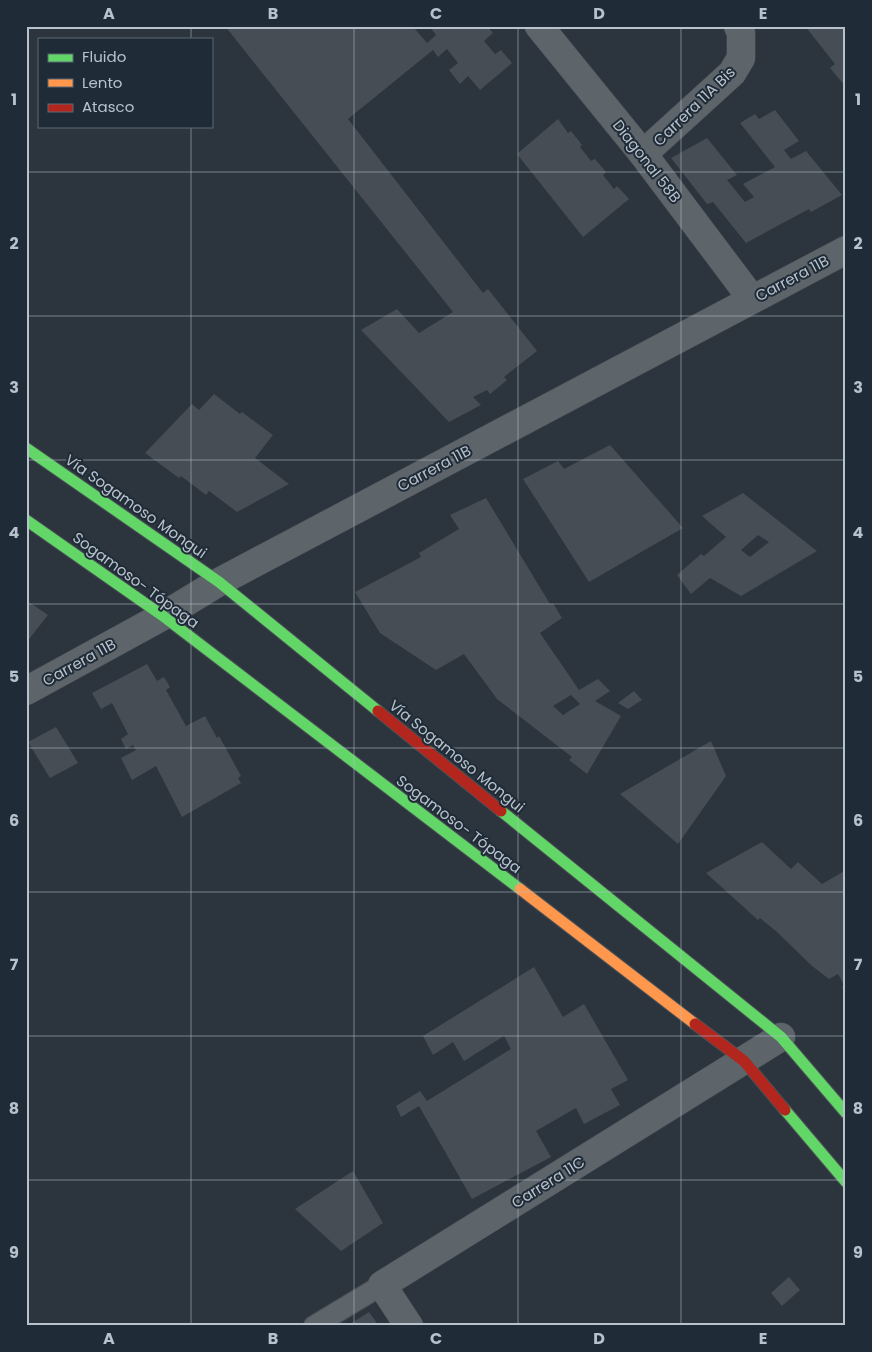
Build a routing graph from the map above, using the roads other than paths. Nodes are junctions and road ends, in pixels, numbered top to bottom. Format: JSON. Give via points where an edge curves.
{"nodes":[{"id":1,"x":539,"y":26,"type":"edge"},
{"id":2,"x":738,"y":26,"type":"edge"},
{"id":3,"x":643,"y":154,"type":"junction"},
{"id":4,"x":846,"y":250,"type":"edge"},
{"id":5,"x":752,"y":299,"type":"junction"},
{"id":6,"x":26,"y":448,"type":"edge"},
{"id":7,"x":26,"y":520,"type":"edge"},
{"id":8,"x":219,"y":582,"type":"junction"},
{"id":9,"x":162,"y":616,"type":"junction"},
{"id":10,"x":26,"y":691,"type":"edge"},
{"id":11,"x":782,"y":1037,"type":"junction"},
{"id":12,"x":744,"y":1061,"type":"junction"},
{"id":13,"x":846,"y":1113,"type":"edge"},
{"id":14,"x":846,"y":1182,"type":"edge"},
{"id":15,"x":382,"y":1285,"type":"junction"},
{"id":16,"x":314,"y":1326,"type":"edge"},
{"id":17,"x":409,"y":1326,"type":"edge"}],
"edges":[{"from":1,"to":3,"type":"street","name":"Diagonal 58B"},
{"from":2,"to":3,"type":"street","name":"Carrera 11A Bis","via":[[741,58],[732,74]]},
{"from":3,"to":5,"type":"street","name":"Diagonal 58B"},
{"from":4,"to":5,"type":"street","name":"Carrera 11B"},
{"from":5,"to":8,"type":"street","name":"Carrera 11B"},
{"from":6,"to":8,"type":"main road","name":"Vía Sogamoso Mongui"},
{"from":7,"to":9,"type":"main road","name":"Sogamoso- Tópaga"},
{"from":8,"to":9,"type":"street","name":"Carrera 11B"},
{"from":8,"to":11,"type":"main road","name":"Vía Sogamoso Mongui"},
{"from":9,"to":10,"type":"street","name":"Carrera 11B"},
{"from":9,"to":12,"type":"main road","name":"Sogamoso- Tópaga"},
{"from":11,"to":12,"type":"street","name":"Carrera 11C"},
{"from":11,"to":13,"type":"main road","name":"Vía Sogamoso Mongui"},
{"from":12,"to":14,"type":"main road","name":"Sogamoso- Tópaga"},
{"from":12,"to":15,"type":"street","name":"Carrera 11C"},
{"from":15,"to":16,"type":"lane","name":"Carrera 11C"},
{"from":15,"to":17,"type":"street"}]}
